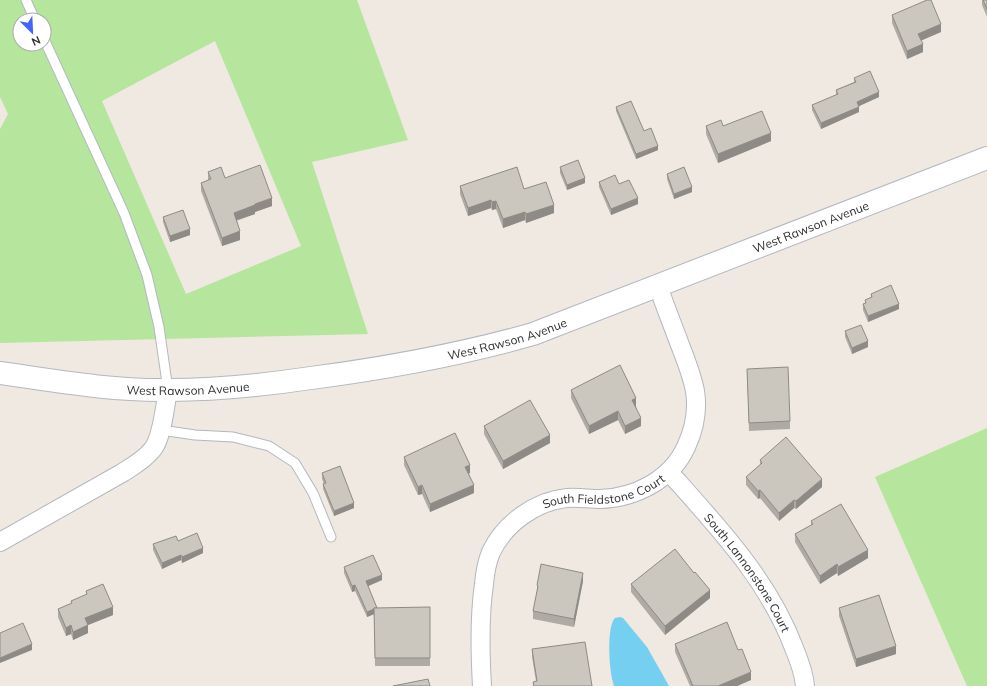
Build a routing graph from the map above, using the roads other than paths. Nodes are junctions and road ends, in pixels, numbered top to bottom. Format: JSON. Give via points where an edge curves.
{"nodes":[{"id":1,"x":26,"y":0,"type":"edge"},
{"id":2,"x":31,"y":12,"type":"edge"},
{"id":3,"x":50,"y":52,"type":"edge"},
{"id":4,"x":987,"y":158,"type":"edge"},
{"id":5,"x":658,"y":286,"type":"junction"},
{"id":6,"x":0,"y":373,"type":"edge"},
{"id":7,"x":168,"y":390,"type":"junction"},
{"id":8,"x":161,"y":430,"type":"junction"},
{"id":9,"x":669,"y":472,"type":"junction"},
{"id":10,"x":332,"y":537,"type":"dead end"},
{"id":11,"x":0,"y":542,"type":"edge"},
{"id":12,"x":482,"y":686,"type":"edge"},
{"id":13,"x":805,"y":686,"type":"edge"}],
"edges":[{"from":1,"to":2,"type":"lane"},
{"from":3,"to":7,"type":"lane","via":[[124,213],[147,275],[159,327]]},
{"from":4,"to":5,"type":"street","name":"West Rawson Avenue"},
{"from":5,"to":7,"type":"street","name":"West Rawson Avenue","via":[[533,334],[436,358],[373,370],[280,382],[226,388]]},
{"from":5,"to":9,"type":"street","name":"South Fieldstone Court","via":[[687,363],[696,402],[690,439],[678,462]]},
{"from":6,"to":7,"type":"street","name":"West Rawson Avenue","via":[[83,384]]},
{"from":7,"to":8,"type":"street"},
{"from":8,"to":10,"type":"lane","via":[[233,437],[269,446],[295,463],[313,493]]},
{"from":8,"to":11,"type":"street","via":[[153,450],[140,461]]},
{"from":9,"to":12,"type":"street","name":"South Fieldstone Court","via":[[648,486],[620,496],[602,499],[566,498],[542,505],[520,517],[500,538],[486,565],[482,597]]},
{"from":9,"to":13,"type":"street","name":"South Lannonstone Court","via":[[726,536],[764,590],[789,635],[802,669]]}]}
